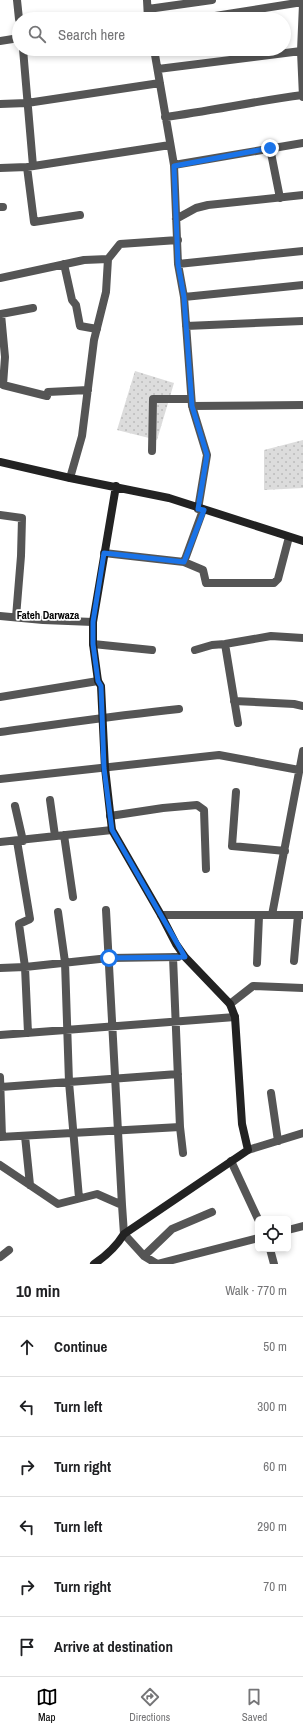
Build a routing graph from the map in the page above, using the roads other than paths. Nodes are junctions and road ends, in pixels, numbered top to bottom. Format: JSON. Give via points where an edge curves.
{"nodes":[{"id":1,"x":17,"y":0,"type":"edge"},
{"id":2,"x":146,"y":0,"type":"edge"},
{"id":3,"x":212,"y":0,"type":"edge"},
{"id":4,"x":303,"y":2,"type":"edge"},
{"id":5,"x":148,"y":9,"type":"joint"},
{"id":6,"x":18,"y":12,"type":"edge"},
{"id":7,"x":240,"y":12,"type":"edge"},
{"id":8,"x":12,"y":39,"type":"edge"},
{"id":9,"x":0,"y":41,"type":"edge"},
{"id":10,"x":302,"y":47,"type":"edge"},
{"id":11,"x":291,"y":49,"type":"edge"},
{"id":12,"x":24,"y":56,"type":"edge"},
{"id":13,"x":155,"y":56,"type":"edge"},
{"id":14,"x":243,"y":56,"type":"edge"},
{"id":15,"x":158,"y":69,"type":"junction"},
{"id":16,"x":160,"y":83,"type":"junction"},
{"id":17,"x":303,"y":96,"type":"edge"},
{"id":18,"x":27,"y":103,"type":"junction"},
{"id":19,"x":0,"y":104,"type":"edge"},
{"id":20,"x":165,"y":118,"type":"junction"},
{"id":21,"x":303,"y":143,"type":"edge"},
{"id":22,"x":170,"y":145,"type":"junction"},
{"id":23,"x":270,"y":148,"type":"junction"},
{"id":24,"x":174,"y":166,"type":"junction"},
{"id":25,"x":30,"y":167,"type":"junction"},
{"id":26,"x":0,"y":168,"type":"edge"},
{"id":27,"x":303,"y":195,"type":"edge"},
{"id":28,"x":280,"y":198,"type":"junction"},
{"id":29,"x":80,"y":215,"type":"dead end"},
{"id":30,"x":176,"y":219,"type":"junction"},
{"id":31,"x":178,"y":240,"type":"junction"},
{"id":32,"x":303,"y":251,"type":"edge"},
{"id":33,"x":108,"y":259,"type":"junction"},
{"id":34,"x":64,"y":264,"type":"junction"},
{"id":35,"x":178,"y":264,"type":"junction"},
{"id":36,"x":0,"y":278,"type":"edge"},
{"id":37,"x":303,"y":285,"type":"edge"},
{"id":38,"x":184,"y":297,"type":"junction"},
{"id":39,"x":33,"y":308,"type":"dead end"},
{"id":40,"x":0,"y":314,"type":"edge"},
{"id":41,"x":303,"y":322,"type":"edge"},
{"id":42,"x":186,"y":326,"type":"junction"},
{"id":43,"x":97,"y":329,"type":"junction"},
{"id":44,"x":3,"y":357,"type":"edge"},
{"id":45,"x":2,"y":386,"type":"edge"},
{"id":46,"x":88,"y":390,"type":"junction"},
{"id":47,"x":192,"y":402,"type":"junction"},
{"id":48,"x":303,"y":405,"type":"edge"},
{"id":49,"x":152,"y":451,"type":"dead end"},
{"id":50,"x":0,"y":462,"type":"edge"},
{"id":51,"x":70,"y":478,"type":"junction"},
{"id":52,"x":116,"y":486,"type":"junction"},
{"id":53,"x":201,"y":510,"type":"junction"},
{"id":54,"x":0,"y":515,"type":"edge"},
{"id":55,"x":289,"y":537,"type":"junction"},
{"id":56,"x":303,"y":541,"type":"edge"},
{"id":57,"x":104,"y":553,"type":"junction"},
{"id":58,"x":184,"y":562,"type":"junction"},
{"id":59,"x":0,"y":616,"type":"edge"},
{"id":60,"x":16,"y":617,"type":"junction"},
{"id":61,"x":93,"y":622,"type":"junction"},
{"id":62,"x":303,"y":638,"type":"edge"},
{"id":63,"x":93,"y":644,"type":"junction"},
{"id":64,"x":226,"y":644,"type":"junction"},
{"id":65,"x":152,"y":650,"type":"dead end"},
{"id":66,"x":195,"y":650,"type":"dead end"},
{"id":67,"x":98,"y":681,"type":"junction"},
{"id":68,"x":0,"y":696,"type":"edge"},
{"id":69,"x":234,"y":701,"type":"junction"},
{"id":70,"x":303,"y":706,"type":"edge"},
{"id":71,"x":179,"y":709,"type":"dead end"},
{"id":72,"x":102,"y":717,"type":"junction"},
{"id":73,"x":238,"y":723,"type":"dead end"},
{"id":74,"x":0,"y":732,"type":"edge"},
{"id":75,"x":303,"y":751,"type":"edge"},
{"id":76,"x":104,"y":768,"type":"junction"},
{"id":77,"x":299,"y":770,"type":"junction"},
{"id":78,"x":0,"y":779,"type":"edge"},
{"id":79,"x":236,"y":792,"type":"dead end"},
{"id":80,"x":50,"y":800,"type":"dead end"},
{"id":81,"x":15,"y":806,"type":"dead end"},
{"id":82,"x":110,"y":816,"type":"junction"},
{"id":83,"x":112,"y":830,"type":"junction"},
{"id":84,"x":64,"y":835,"type":"junction"},
{"id":85,"x":56,"y":836,"type":"junction"},
{"id":86,"x":20,"y":841,"type":"junction"},
{"id":87,"x":0,"y":842,"type":"edge"},
{"id":88,"x":284,"y":851,"type":"junction"},
{"id":89,"x":206,"y":869,"type":"dead end"},
{"id":90,"x":73,"y":897,"type":"dead end"},
{"id":91,"x":106,"y":910,"type":"dead end"},
{"id":92,"x":58,"y":912,"type":"dead end"},
{"id":93,"x":161,"y":915,"type":"junction"},
{"id":94,"x":272,"y":915,"type":"junction"},
{"id":95,"x":301,"y":915,"type":"edge"},
{"id":96,"x":259,"y":916,"type":"junction"},
{"id":97,"x":173,"y":957,"type":"junction"},
{"id":98,"x":185,"y":957,"type":"junction"},
{"id":99,"x":109,"y":958,"type":"junction"},
{"id":100,"x":294,"y":961,"type":"dead end"},
{"id":101,"x":65,"y":962,"type":"junction"},
{"id":102,"x":257,"y":963,"type":"dead end"},
{"id":103,"x":25,"y":967,"type":"junction"},
{"id":104,"x":0,"y":968,"type":"edge"},
{"id":105,"x":303,"y":988,"type":"edge"},
{"id":106,"x":230,"y":1004,"type":"junction"},
{"id":107,"x":235,"y":1017,"type":"junction"},
{"id":108,"x":176,"y":1022,"type":"junction"},
{"id":109,"x":113,"y":1027,"type":"junction"},
{"id":110,"x":68,"y":1031,"type":"junction"},
{"id":111,"x":28,"y":1033,"type":"junction"},
{"id":112,"x":0,"y":1035,"type":"edge"},
{"id":113,"x":178,"y":1074,"type":"junction"},
{"id":114,"x":0,"y":1077,"type":"edge"},
{"id":115,"x":115,"y":1079,"type":"junction"},
{"id":116,"x":69,"y":1082,"type":"junction"},
{"id":117,"x":1,"y":1087,"type":"junction"},
{"id":118,"x":271,"y":1093,"type":"dead end"},
{"id":119,"x":180,"y":1127,"type":"junction"},
{"id":120,"x":118,"y":1131,"type":"junction"},
{"id":121,"x":73,"y":1133,"type":"junction"},
{"id":122,"x":303,"y":1135,"type":"edge"},
{"id":123,"x":24,"y":1136,"type":"junction"},
{"id":124,"x":1,"y":1137,"type":"edge"},
{"id":125,"x":278,"y":1141,"type":"junction"},
{"id":126,"x":248,"y":1150,"type":"junction"},
{"id":127,"x":183,"y":1153,"type":"dead end"},
{"id":128,"x":231,"y":1161,"type":"junction"},
{"id":129,"x":0,"y":1165,"type":"edge"},
{"id":130,"x":30,"y":1185,"type":"junction"},
{"id":131,"x":79,"y":1198,"type":"junction"},
{"id":132,"x":122,"y":1204,"type":"junction"},
{"id":133,"x":212,"y":1212,"type":"dead end"},
{"id":134,"x":257,"y":1216,"type":"edge"},
{"id":135,"x":303,"y":1226,"type":"edge"},
{"id":136,"x":291,"y":1229,"type":"edge"},
{"id":137,"x":124,"y":1234,"type":"junction"},
{"id":138,"x":255,"y":1239,"type":"edge"},
{"id":139,"x":9,"y":1250,"type":"dead end"},
{"id":140,"x":271,"y":1252,"type":"edge"},
{"id":141,"x":144,"y":1256,"type":"junction"},
{"id":142,"x":0,"y":1257,"type":"edge"},
{"id":143,"x":94,"y":1264,"type":"edge"},
{"id":144,"x":157,"y":1264,"type":"edge"},
{"id":145,"x":274,"y":1264,"type":"edge"}],
"edges":[{"from":1,"to":6,"type":"street"},
{"from":2,"to":5,"type":"street"},
{"from":3,"to":5,"type":"street"},
{"from":4,"to":7,"type":"street"},
{"from":4,"to":10,"type":"street"},
{"from":8,"to":9,"type":"street"},
{"from":10,"to":11,"type":"street"},
{"from":10,"to":17,"type":"street"},
{"from":12,"to":18,"type":"street"},
{"from":13,"to":15,"type":"street"},
{"from":14,"to":15,"type":"street"},
{"from":15,"to":16,"type":"street"},
{"from":16,"to":18,"type":"street"},
{"from":16,"to":20,"type":"street"},
{"from":17,"to":20,"type":"street","via":[[255,101]]},
{"from":18,"to":19,"type":"street"},
{"from":18,"to":25,"type":"street"},
{"from":20,"to":22,"type":"street"},
{"from":21,"to":23,"type":"street"},
{"from":22,"to":24,"type":"street"},
{"from":22,"to":25,"type":"street"},
{"from":23,"to":24,"type":"street"},
{"from":23,"to":28,"type":"street"},
{"from":24,"to":30,"type":"street"},
{"from":25,"to":26,"type":"street"},
{"from":25,"to":29,"type":"street","via":[[34,222]]},
{"from":27,"to":28,"type":"street"},
{"from":28,"to":30,"type":"street","via":[[208,205],[196,208]]},
{"from":30,"to":31,"type":"street"},
{"from":31,"to":33,"type":"street","via":[[120,244]]},
{"from":31,"to":35,"type":"street"},
{"from":32,"to":35,"type":"street"},
{"from":33,"to":34,"type":"street"},
{"from":33,"to":43,"type":"street","via":[[106,292]]},
{"from":34,"to":36,"type":"street"},
{"from":34,"to":43,"type":"street","via":[[80,326]]},
{"from":35,"to":38,"type":"street"},
{"from":37,"to":38,"type":"street"},
{"from":38,"to":42,"type":"street"},
{"from":39,"to":40,"type":"street"},
{"from":40,"to":44,"type":"street"},
{"from":41,"to":42,"type":"street"},
{"from":42,"to":47,"type":"street"},
{"from":43,"to":46,"type":"street"},
{"from":44,"to":45,"type":"street"},
{"from":45,"to":46,"type":"street","via":[[47,396],[48,392]]},
{"from":46,"to":51,"type":"street","via":[[82,436]]},
{"from":47,"to":48,"type":"street"},
{"from":47,"to":49,"type":"street","via":[[153,399]]},
{"from":47,"to":53,"type":"street","via":[[207,455]]},
{"from":50,"to":51,"type":"street"},
{"from":51,"to":52,"type":"street"},
{"from":52,"to":53,"type":"street","via":[[169,498]]},
{"from":52,"to":57,"type":"street"},
{"from":53,"to":55,"type":"street"},
{"from":53,"to":58,"type":"street"},
{"from":54,"to":60,"type":"street","via":[[22,518]]},
{"from":55,"to":56,"type":"street"},
{"from":55,"to":58,"type":"street","via":[[278,579],[274,583],[206,583],[203,570]]},
{"from":57,"to":58,"type":"street"},
{"from":57,"to":61,"type":"street"},
{"from":59,"to":60,"type":"street"},
{"from":60,"to":61,"type":"street"},
{"from":61,"to":63,"type":"street"},
{"from":62,"to":64,"type":"street","via":[[270,636]]},
{"from":63,"to":65,"type":"street"},
{"from":63,"to":67,"type":"street"},
{"from":64,"to":66,"type":"street","via":[[212,644]]},
{"from":64,"to":69,"type":"street"},
{"from":67,"to":68,"type":"street"},
{"from":67,"to":72,"type":"street","via":[[101,686]]},
{"from":69,"to":70,"type":"street"},
{"from":69,"to":73,"type":"street"},
{"from":71,"to":72,"type":"street"},
{"from":72,"to":74,"type":"street"},
{"from":72,"to":76,"type":"street"},
{"from":75,"to":77,"type":"street"},
{"from":76,"to":77,"type":"street","via":[[218,755]]},
{"from":76,"to":78,"type":"street"},
{"from":76,"to":82,"type":"street"},
{"from":77,"to":88,"type":"street"},
{"from":79,"to":88,"type":"street","via":[[232,846]]},
{"from":80,"to":85,"type":"street"},
{"from":81,"to":86,"type":"street"},
{"from":82,"to":83,"type":"street"},
{"from":82,"to":89,"type":"street","via":[[163,808],[197,805],[201,807],[204,810]]},
{"from":83,"to":84,"type":"street"},
{"from":83,"to":93,"type":"street"},
{"from":84,"to":85,"type":"street"},
{"from":84,"to":90,"type":"street"},
{"from":85,"to":86,"type":"street"},
{"from":86,"to":87,"type":"street"},
{"from":86,"to":103,"type":"street","via":[[30,919],[19,924]]},
{"from":88,"to":94,"type":"street"},
{"from":91,"to":99,"type":"street"},
{"from":92,"to":101,"type":"street"},
{"from":93,"to":96,"type":"street"},
{"from":93,"to":98,"type":"street"},
{"from":94,"to":95,"type":"street"},
{"from":94,"to":96,"type":"street"},
{"from":95,"to":100,"type":"street"},
{"from":96,"to":102,"type":"street"},
{"from":97,"to":98,"type":"street"},
{"from":97,"to":99,"type":"street"},
{"from":97,"to":108,"type":"street"},
{"from":98,"to":106,"type":"street"},
{"from":99,"to":101,"type":"street"},
{"from":99,"to":109,"type":"street"},
{"from":101,"to":103,"type":"street"},
{"from":101,"to":110,"type":"street"},
{"from":103,"to":104,"type":"street"},
{"from":103,"to":111,"type":"street"},
{"from":105,"to":106,"type":"street","via":[[253,986]]},
{"from":106,"to":107,"type":"street"},
{"from":107,"to":108,"type":"street"},
{"from":107,"to":126,"type":"street","via":[[242,1124]]},
{"from":108,"to":109,"type":"street"},
{"from":108,"to":113,"type":"street"},
{"from":109,"to":110,"type":"street"},
{"from":109,"to":115,"type":"street"},
{"from":110,"to":111,"type":"street"},
{"from":110,"to":116,"type":"street"},
{"from":111,"to":112,"type":"street"},
{"from":113,"to":115,"type":"street"},
{"from":113,"to":119,"type":"street"},
{"from":114,"to":117,"type":"street"},
{"from":115,"to":116,"type":"street"},
{"from":115,"to":120,"type":"street"},
{"from":116,"to":117,"type":"street"},
{"from":116,"to":121,"type":"street"},
{"from":117,"to":124,"type":"street"},
{"from":118,"to":125,"type":"street"},
{"from":119,"to":120,"type":"street"},
{"from":119,"to":127,"type":"street"},
{"from":120,"to":121,"type":"street"},
{"from":120,"to":132,"type":"street"},
{"from":121,"to":123,"type":"street"},
{"from":121,"to":131,"type":"street"},
{"from":122,"to":125,"type":"street"},
{"from":123,"to":124,"type":"street"},
{"from":123,"to":130,"type":"street"},
{"from":125,"to":126,"type":"street"},
{"from":126,"to":128,"type":"street"},
{"from":128,"to":134,"type":"street"},
{"from":128,"to":137,"type":"street"},
{"from":129,"to":130,"type":"street"},
{"from":130,"to":131,"type":"street","via":[[58,1204]]},
{"from":131,"to":132,"type":"street","via":[[97,1194]]},
{"from":132,"to":137,"type":"street"},
{"from":133,"to":141,"type":"street","via":[[172,1229]]},
{"from":135,"to":136,"type":"street"},
{"from":137,"to":141,"type":"street"},
{"from":137,"to":143,"type":"street","via":[[105,1256]]},
{"from":138,"to":144,"type":"street"},
{"from":139,"to":142,"type":"street"},
{"from":140,"to":145,"type":"street"},
{"from":141,"to":144,"type":"street"}]}
